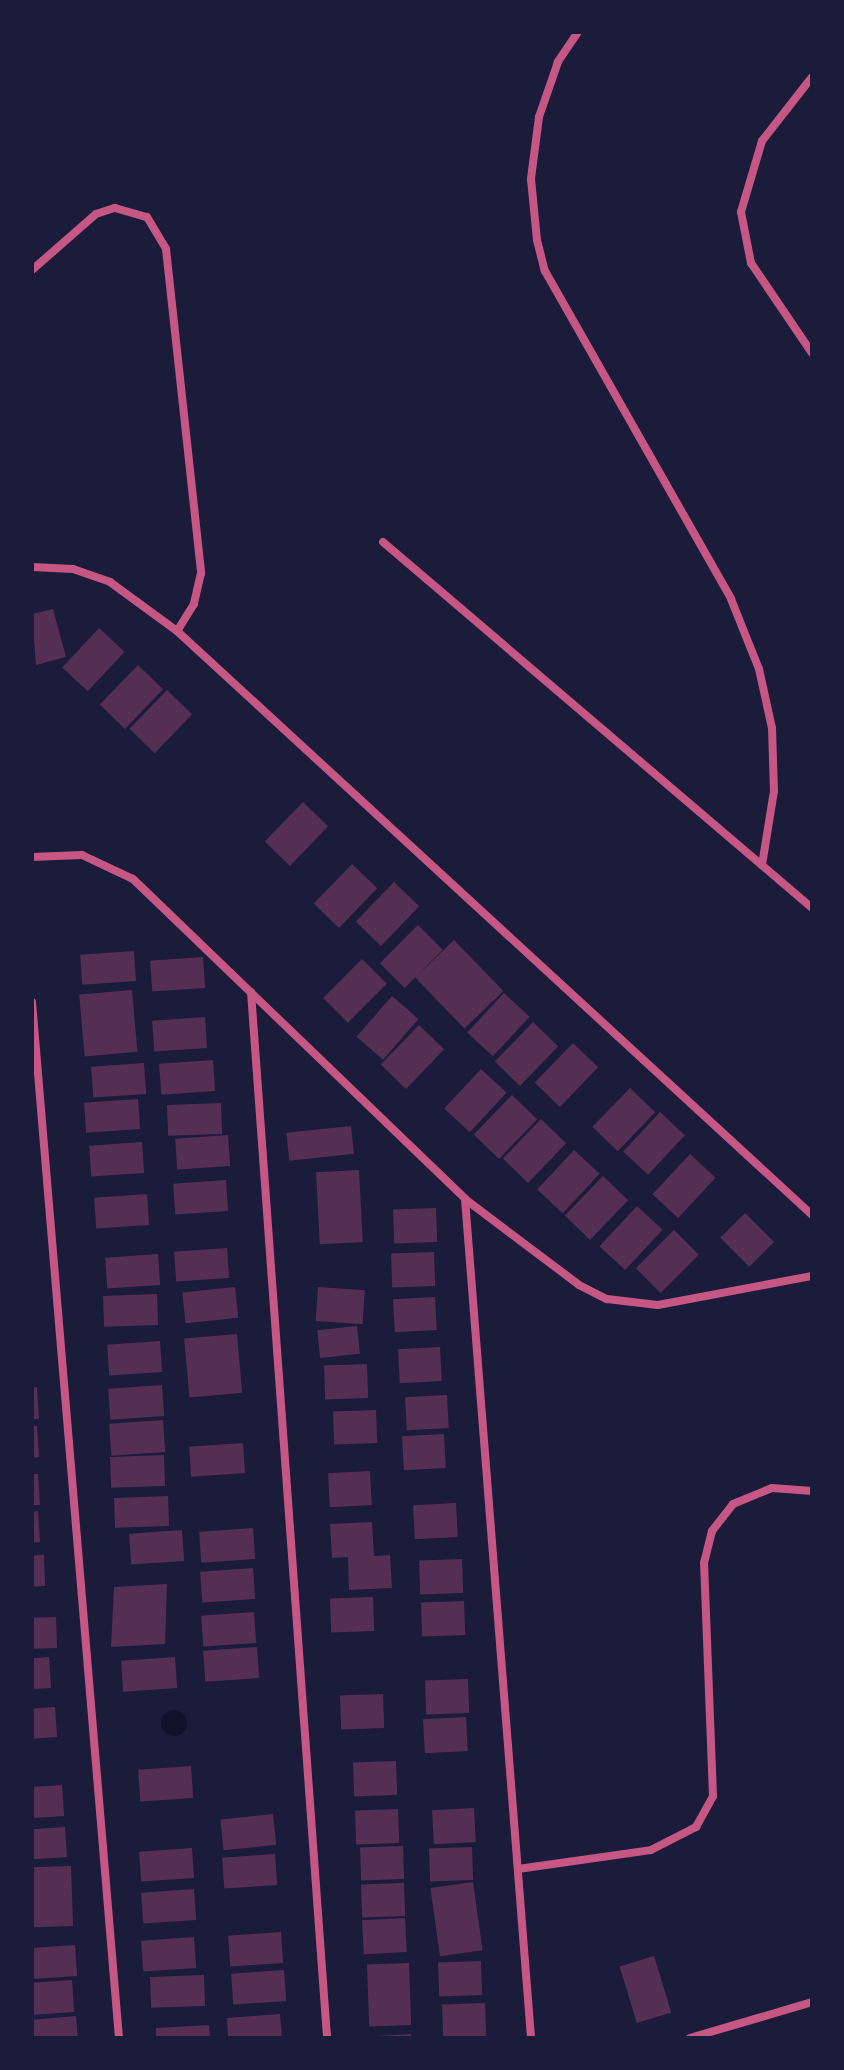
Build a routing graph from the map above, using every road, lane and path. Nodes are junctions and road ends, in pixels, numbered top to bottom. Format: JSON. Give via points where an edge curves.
{"nodes":[{"id":1,"x":578,"y":32,"type":"edge"},
{"id":2,"x":812,"y":77,"type":"edge"},
{"id":3,"x":32,"y":270,"type":"edge"},
{"id":4,"x":812,"y":353,"type":"edge"},
{"id":5,"x":383,"y":542,"type":"dead end"},
{"id":6,"x":32,"y":567,"type":"edge"},
{"id":7,"x":177,"y":631,"type":"junction"},
{"id":8,"x":32,"y":857,"type":"edge"},
{"id":9,"x":762,"y":865,"type":"junction"},
{"id":10,"x":812,"y":908,"type":"edge"},
{"id":11,"x":251,"y":992,"type":"junction"},
{"id":12,"x":32,"y":1002,"type":"edge"},
{"id":13,"x":465,"y":1199,"type":"junction"},
{"id":14,"x":812,"y":1215,"type":"edge"},
{"id":15,"x":812,"y":1276,"type":"edge"},
{"id":16,"x":812,"y":1491,"type":"edge"},
{"id":17,"x":518,"y":1869,"type":"junction"},
{"id":18,"x":812,"y":2002,"type":"edge"},
{"id":19,"x":119,"y":2038,"type":"edge"},
{"id":20,"x":327,"y":2038,"type":"edge"},
{"id":21,"x":531,"y":2038,"type":"edge"},
{"id":22,"x":690,"y":2038,"type":"edge"}],
"edges":[{"from":1,"to":9,"type":"street","via":[[558,62],[539,117],[531,179],[537,240],[545,271],[613,399],[731,599],[759,669],[772,728],[774,791]]},
{"from":2,"to":4,"type":"street","via":[[762,141],[741,212],[751,263]]},
{"from":3,"to":7,"type":"street","via":[[96,214],[115,208],[147,217],[163,240],[201,573],[194,604]]},
{"from":5,"to":9,"type":"street"},
{"from":6,"to":7,"type":"street","via":[[73,569],[110,582]]},
{"from":7,"to":14,"type":"street"},
{"from":8,"to":11,"type":"street","via":[[82,855],[133,879]]},
{"from":9,"to":10,"type":"street"},
{"from":11,"to":13,"type":"street"},
{"from":11,"to":20,"type":"street"},
{"from":12,"to":19,"type":"street"},
{"from":13,"to":15,"type":"street","via":[[579,1285],[635,1305]]},
{"from":13,"to":17,"type":"street"},
{"from":16,"to":17,"type":"street","via":[[772,1488],[733,1504],[712,1531],[704,1563],[713,1796],[696,1827],[651,1850]]},
{"from":17,"to":21,"type":"street"},
{"from":18,"to":22,"type":"street"}]}
